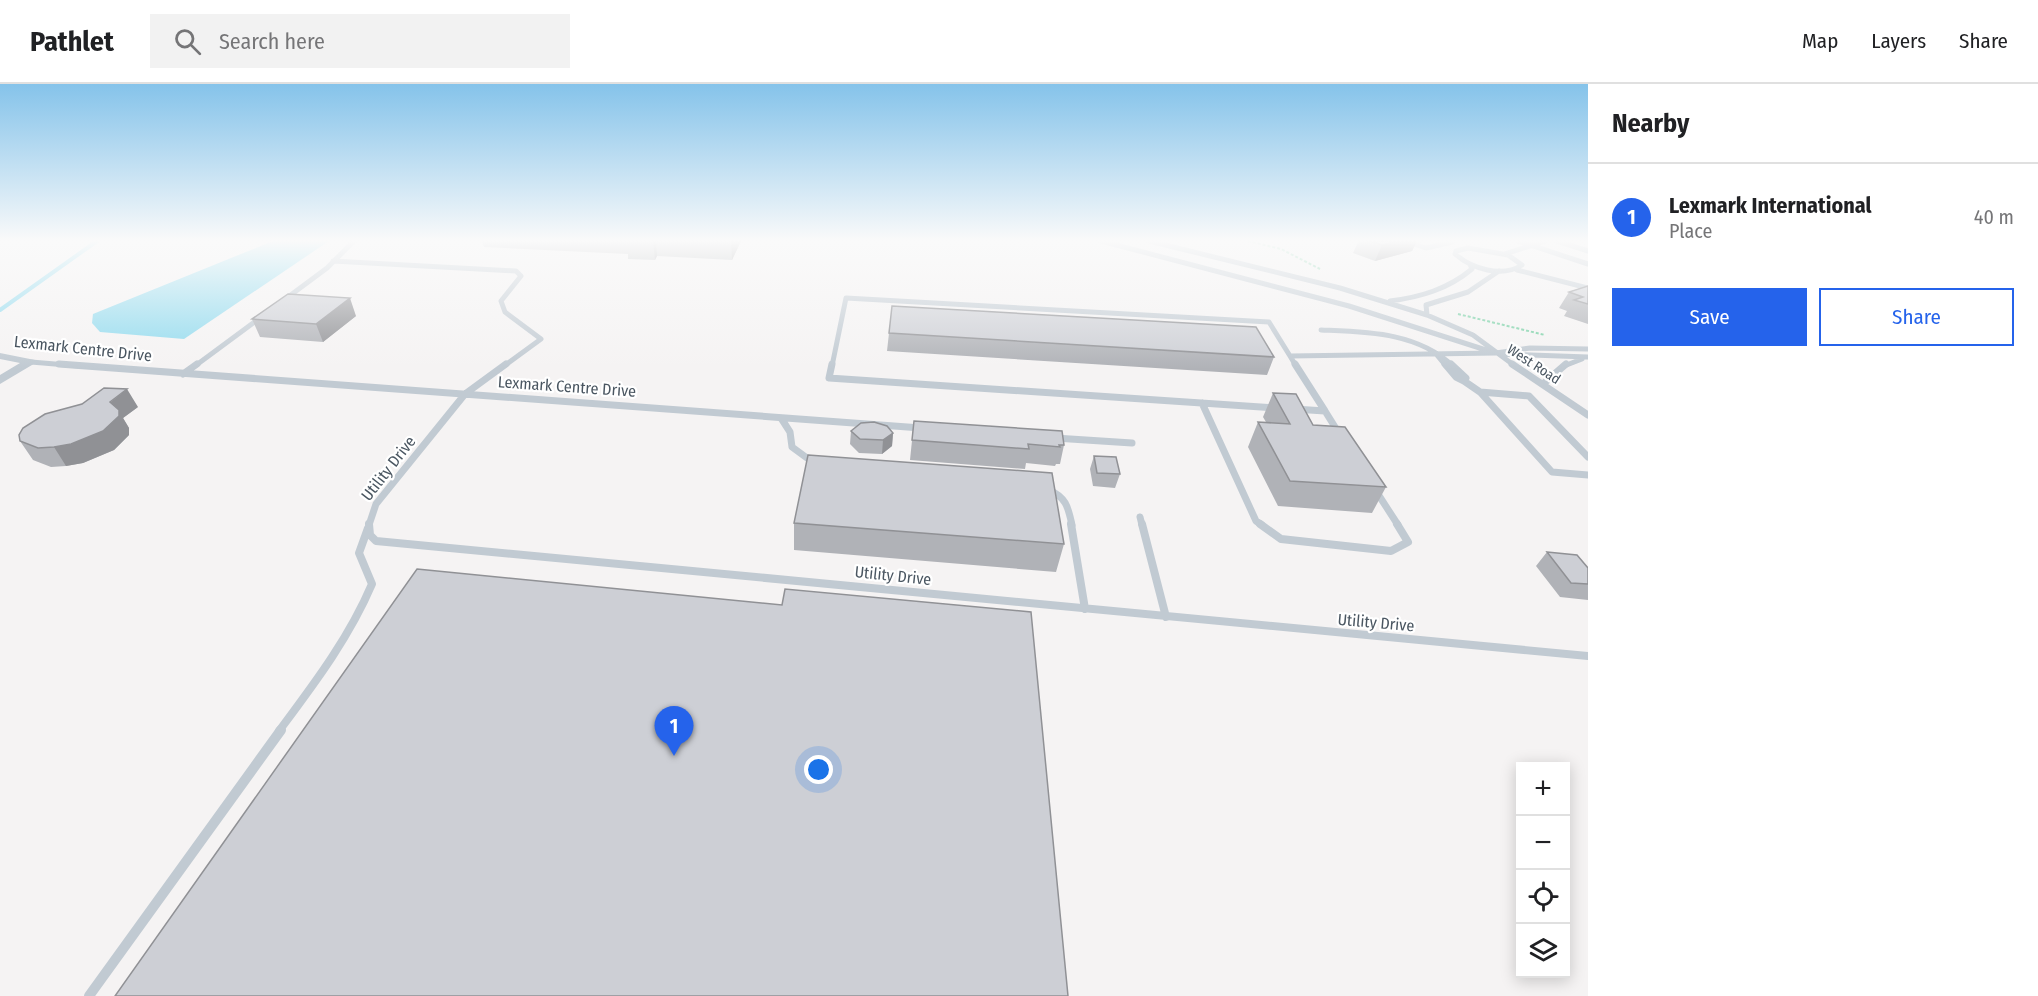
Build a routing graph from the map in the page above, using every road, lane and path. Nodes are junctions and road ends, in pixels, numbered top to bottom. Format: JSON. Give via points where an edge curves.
{"nodes":[{"id":1,"x":305,"y":284,"type":"edge"},
{"id":2,"x":515,"y":284,"type":"edge"},
{"id":3,"x":1267,"y":284,"type":"edge"},
{"id":4,"x":1321,"y":284,"type":"edge"},
{"id":5,"x":1455,"y":284,"type":"edge"},
{"id":6,"x":1481,"y":284,"type":"edge"},
{"id":7,"x":1570,"y":284,"type":"edge"},
{"id":8,"x":1588,"y":288,"type":"edge"},
{"id":9,"x":1387,"y":301,"type":"junction"},
{"id":10,"x":278,"y":305,"type":"edge"},
{"id":11,"x":270,"y":311,"type":"edge"},
{"id":12,"x":1427,"y":315,"type":"junction"},
{"id":13,"x":1321,"y":330,"type":"dead end"},
{"id":14,"x":1588,"y":349,"type":"edge"},
{"id":15,"x":1496,"y":353,"type":"junction"},
{"id":16,"x":1436,"y":354,"type":"junction"},
{"id":17,"x":0,"y":356,"type":"edge"},
{"id":18,"x":1290,"y":356,"type":"junction"},
{"id":19,"x":1587,"y":357,"type":"edge"},
{"id":20,"x":31,"y":362,"type":"junction"},
{"id":21,"x":183,"y":374,"type":"junction"},
{"id":22,"x":0,"y":380,"type":"edge"},
{"id":23,"x":1543,"y":384,"type":"junction"},
{"id":24,"x":1480,"y":392,"type":"junction"},
{"id":25,"x":465,"y":394,"type":"junction"},
{"id":26,"x":1202,"y":403,"type":"junction"},
{"id":27,"x":1280,"y":408,"type":"edge"},
{"id":28,"x":1292,"y":409,"type":"edge"},
{"id":29,"x":1325,"y":411,"type":"junction"},
{"id":30,"x":1588,"y":416,"type":"edge"},
{"id":31,"x":781,"y":417,"type":"junction"},
{"id":32,"x":933,"y":429,"type":"edge"},
{"id":33,"x":1050,"y":437,"type":"edge"},
{"id":34,"x":1344,"y":441,"type":"edge"},
{"id":35,"x":1132,"y":443,"type":"dead end"},
{"id":36,"x":1588,"y":457,"type":"edge"},
{"id":37,"x":831,"y":461,"type":"edge"},
{"id":38,"x":1588,"y":475,"type":"edge"},
{"id":39,"x":1370,"y":482,"type":"edge"},
{"id":40,"x":1040,"y":488,"type":"edge"},
{"id":41,"x":1140,"y":517,"type":"dead end"},
{"id":42,"x":368,"y":527,"type":"junction"},
{"id":43,"x":1085,"y":609,"type":"junction"},
{"id":44,"x":1166,"y":617,"type":"junction"},
{"id":45,"x":1588,"y":656,"type":"edge"},
{"id":46,"x":89,"y":996,"type":"edge"}],
"edges":[{"from":1,"to":10,"type":"lane"},
{"from":2,"to":25,"type":"lane","name":"Utility Drive","via":[[501,301],[505,312],[541,339]]},
{"from":3,"to":15,"type":"lane","via":[[1398,320]]},
{"from":4,"to":9,"type":"lane"},
{"from":5,"to":9,"type":"lane"},
{"from":6,"to":12,"type":"lane","via":[[1468,292],[1426,305]]},
{"from":7,"to":8,"type":"lane"},
{"from":9,"to":12,"type":"lane"},
{"from":11,"to":21,"type":"lane"},
{"from":12,"to":15,"type":"lane","via":[[1473,335]]},
{"from":13,"to":16,"type":"lane","via":[[1390,333],[1417,342]]},
{"from":14,"to":15,"type":"lane","via":[[1512,349]]},
{"from":15,"to":16,"type":"lane"},
{"from":15,"to":19,"type":"lane"},
{"from":15,"to":23,"type":"lane","name":"West Road"},
{"from":16,"to":18,"type":"lane"},
{"from":16,"to":24,"type":"lane","via":[[1456,377]]},
{"from":17,"to":20,"type":"street","name":"Lexmark Centre Drive"},
{"from":18,"to":26,"type":"lane","via":[[1269,322],[846,298],[829,378]]},
{"from":18,"to":29,"type":"lane"},
{"from":19,"to":23,"type":"lane","via":[[1566,364]]},
{"from":20,"to":21,"type":"lane","name":"Lexmark Centre Drive"},
{"from":20,"to":22,"type":"street"},
{"from":21,"to":25,"type":"lane","name":"Lexmark Centre Drive"},
{"from":23,"to":30,"type":"lane","name":"West Road"},
{"from":24,"to":36,"type":"lane","via":[[1529,396]]},
{"from":24,"to":38,"type":"lane","via":[[1552,472]]},
{"from":25,"to":31,"type":"lane","name":"Lexmark Centre Drive"},
{"from":25,"to":42,"type":"lane","name":"Utility Drive","via":[[376,504]]},
{"from":26,"to":27,"type":"lane"},
{"from":26,"to":39,"type":"lane","via":[[1256,521],[1281,539],[1391,551],[1408,542]]},
{"from":28,"to":29,"type":"lane"},
{"from":29,"to":34,"type":"lane"},
{"from":31,"to":32,"type":"lane","name":"Lexmark Centre Drive"},
{"from":31,"to":37,"type":"lane","via":[[790,432],[792,447],[807,458]]},
{"from":33,"to":35,"type":"lane"},
{"from":40,"to":43,"type":"lane","via":[[1059,494],[1068,503]]},
{"from":41,"to":44,"type":"lane"},
{"from":42,"to":43,"type":"lane","name":"Utility Drive","via":[[376,541]]},
{"from":42,"to":46,"type":"lane","via":[[359,553],[372,584],[360,612],[330,661]]},
{"from":43,"to":44,"type":"lane","name":"Utility Drive"},
{"from":44,"to":45,"type":"lane","name":"Utility Drive"}]}
